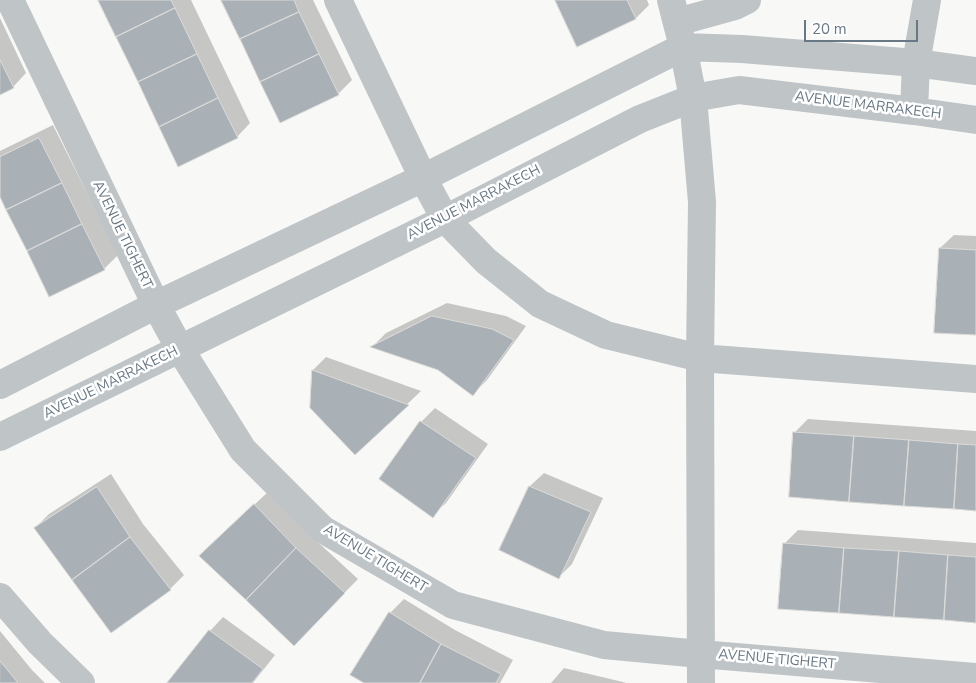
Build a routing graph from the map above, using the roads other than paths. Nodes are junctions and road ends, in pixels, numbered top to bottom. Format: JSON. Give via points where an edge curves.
{"nodes":[{"id":1,"x":10,"y":0,"type":"edge"},
{"id":2,"x":338,"y":0,"type":"edge"},
{"id":3,"x":747,"y":0,"type":"edge"},
{"id":4,"x":927,"y":0,"type":"edge"},
{"id":5,"x":677,"y":23,"type":"edge"},
{"id":6,"x":916,"y":63,"type":"junction"},
{"id":7,"x":976,"y":71,"type":"edge"},
{"id":8,"x":693,"y":98,"type":"junction"},
{"id":9,"x":914,"y":111,"type":"junction"},
{"id":10,"x":976,"y":120,"type":"edge"},
{"id":11,"x":423,"y":178,"type":"junction"},
{"id":12,"x":445,"y":219,"type":"junction"},
{"id":13,"x":156,"y":305,"type":"junction"},
{"id":14,"x":180,"y":349,"type":"junction"},
{"id":15,"x":700,"y":358,"type":"junction"},
{"id":16,"x":976,"y":379,"type":"edge"},
{"id":17,"x":0,"y":385,"type":"edge"},
{"id":18,"x":0,"y":437,"type":"edge"},
{"id":19,"x":0,"y":597,"type":"edge"},
{"id":20,"x":700,"y":654,"type":"junction"},
{"id":21,"x":976,"y":677,"type":"edge"},
{"id":22,"x":81,"y":683,"type":"edge"},
{"id":23,"x":701,"y":683,"type":"edge"}],
"edges":[{"from":1,"to":13,"type":"street","name":"AVENUE TIGHERT"},
{"from":2,"to":11,"type":"street"},
{"from":3,"to":5,"type":"street"},
{"from":4,"to":6,"type":"street"},
{"from":5,"to":6,"type":"street","via":[[742,49]]},
{"from":5,"to":8,"type":"street"},
{"from":5,"to":11,"type":"street"},
{"from":6,"to":7,"type":"street"},
{"from":6,"to":9,"type":"street"},
{"from":8,"to":9,"type":"street","name":"AVENUE MARRAKECH","via":[[739,90]]},
{"from":8,"to":12,"type":"street","name":"AVENUE MARRAKECH","via":[[640,119]]},
{"from":8,"to":15,"type":"street","via":[[702,202]]},
{"from":9,"to":10,"type":"street","name":"AVENUE MARRAKECH"},
{"from":11,"to":12,"type":"street"},
{"from":11,"to":13,"type":"street"},
{"from":12,"to":14,"type":"street","name":"AVENUE MARRAKECH"},
{"from":12,"to":15,"type":"street","via":[[486,261],[540,304],[606,334]]},
{"from":13,"to":14,"type":"street","name":"AVENUE TIGHERT"},
{"from":13,"to":17,"type":"street"},
{"from":14,"to":18,"type":"street","name":"AVENUE MARRAKECH"},
{"from":14,"to":20,"type":"street","name":"AVENUE TIGHERT","via":[[243,450],[322,529],[444,601],[604,645]]},
{"from":15,"to":16,"type":"street"},
{"from":15,"to":20,"type":"street"},
{"from":19,"to":22,"type":"street"},
{"from":20,"to":21,"type":"street","name":"AVENUE TIGHERT"},
{"from":20,"to":23,"type":"street"}]}
